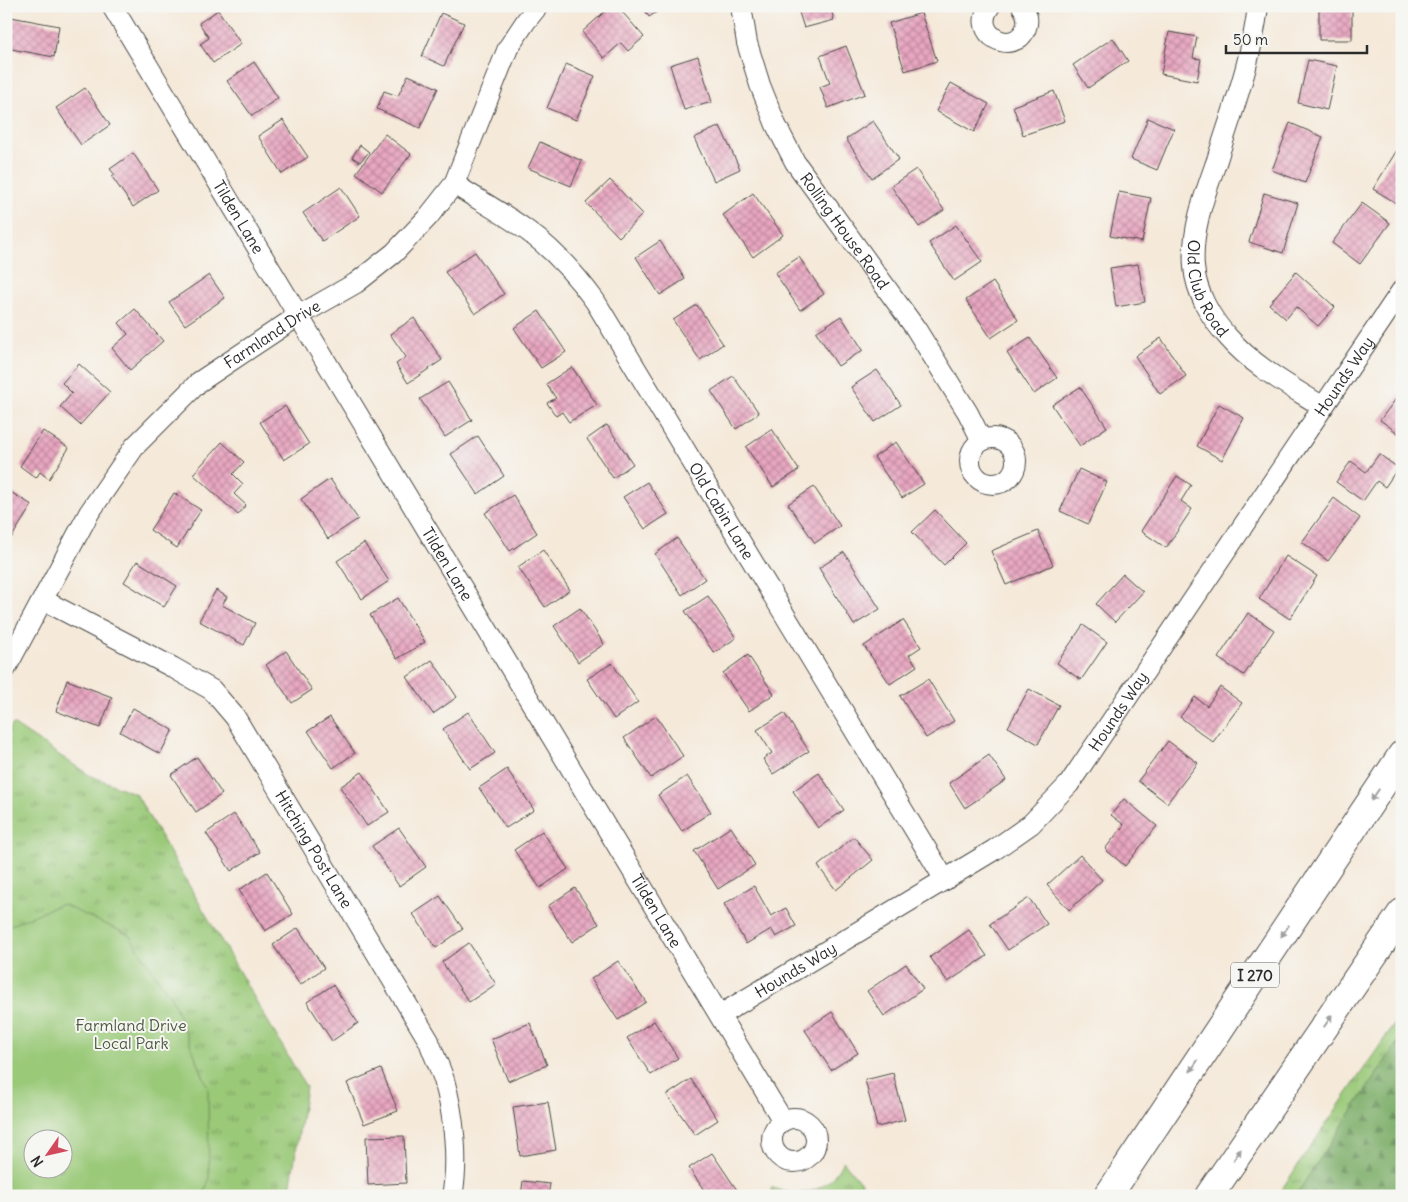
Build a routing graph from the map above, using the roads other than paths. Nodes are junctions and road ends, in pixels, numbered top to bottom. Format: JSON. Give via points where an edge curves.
{"nodes":[{"id":1,"x":112,"y":6,"type":"edge"},
{"id":2,"x":538,"y":6,"type":"edge"},
{"id":3,"x":741,"y":6,"type":"edge"},
{"id":4,"x":990,"y":6,"type":"edge"},
{"id":5,"x":1258,"y":6,"type":"edge"},
{"id":6,"x":1027,"y":8,"type":"edge"},
{"id":7,"x":454,"y":184,"type":"junction"},
{"id":8,"x":1402,"y":290,"type":"edge"},
{"id":9,"x":298,"y":316,"type":"junction"},
{"id":10,"x":1323,"y":407,"type":"junction"},
{"id":11,"x":982,"y":441,"type":"dead end"},
{"id":12,"x":43,"y":600,"type":"junction"},
{"id":13,"x":6,"y":668,"type":"edge"},
{"id":14,"x":1402,"y":755,"type":"edge"},
{"id":15,"x":945,"y":880,"type":"junction"},
{"id":16,"x":1402,"y":913,"type":"edge"},
{"id":17,"x":720,"y":1015,"type":"junction"},
{"id":18,"x":783,"y":1121,"type":"dead end"},
{"id":19,"x":452,"y":1196,"type":"edge"},
{"id":20,"x":1108,"y":1196,"type":"edge"},
{"id":21,"x":1209,"y":1196,"type":"edge"}],
"edges":[{"from":1,"to":9,"type":"street","name":"Tilden Lane"},
{"from":2,"to":7,"type":"street","name":"Farmland Drive","via":[[508,48]]},
{"from":3,"to":11,"type":"street","name":"Rolling House Road","via":[[760,85],[795,162],[916,329]]},
{"from":4,"to":6,"type":"street","via":[[985,15],[986,30],[1004,42],[1012,41],[1024,32]]},
{"from":5,"to":10,"type":"street","name":"Old Club Road","via":[[1245,73],[1199,214],[1194,267],[1203,298],[1228,337],[1258,364]]},
{"from":7,"to":9,"type":"street","name":"Farmland Drive","via":[[428,217],[376,269]]},
{"from":7,"to":15,"type":"street","name":"Old Cabin Lane","via":[[529,231],[577,276],[595,301]]},
{"from":8,"to":10,"type":"street","name":"Hounds Way"},
{"from":9,"to":12,"type":"street","name":"Farmland Drive","via":[[199,382],[135,446],[89,513]]},
{"from":9,"to":17,"type":"street","name":"Tilden Lane"},
{"from":10,"to":15,"type":"street","name":"Hounds Way","via":[[1069,784],[1031,824]]},
{"from":12,"to":13,"type":"street","name":"Farmland Drive"},
{"from":12,"to":19,"type":"street","name":"Hitching Post Lane","via":[[212,690],[235,717],[429,1040],[444,1081],[454,1131]]},
{"from":14,"to":20,"type":"highway","number":"I 270","one_way":true},
{"from":15,"to":17,"type":"street","name":"Hounds Way"},
{"from":21,"to":16,"type":"highway","one_way":true},
{"from":17,"to":18,"type":"street","name":"Tilden Lane"}]}
